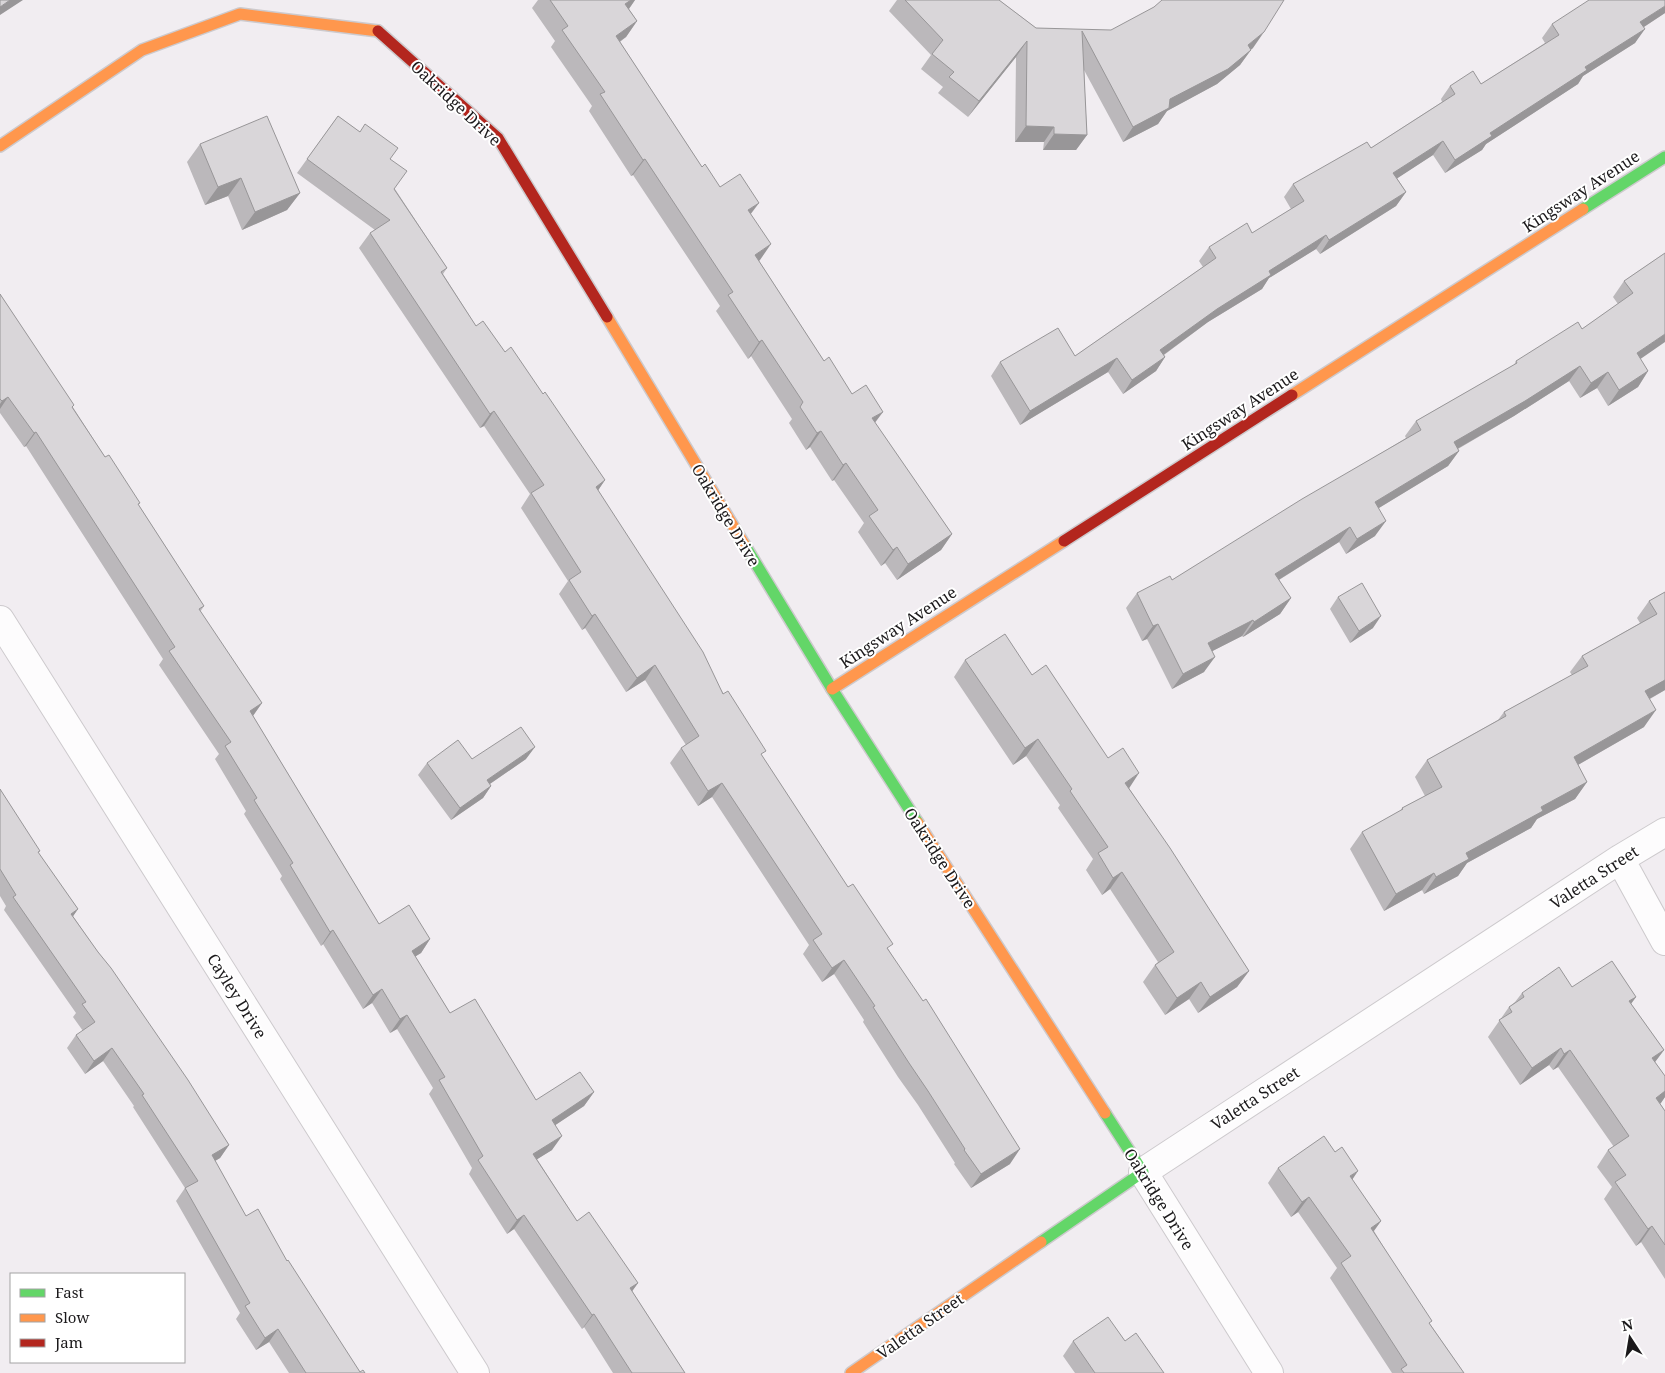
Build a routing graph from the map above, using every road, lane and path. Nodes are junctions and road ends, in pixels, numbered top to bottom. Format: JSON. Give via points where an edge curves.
{"nodes":[{"id":1,"x":0,"y":146,"type":"edge"},
{"id":2,"x":1665,"y":157,"type":"edge"},
{"id":3,"x":0,"y":620,"type":"edge"},
{"id":4,"x":832,"y":689,"type":"junction"},
{"id":5,"x":1665,"y":832,"type":"edge"},
{"id":6,"x":1620,"y":859,"type":"junction"},
{"id":7,"x":1665,"y":941,"type":"edge"},
{"id":8,"x":1143,"y":1172,"type":"junction"},
{"id":9,"x":475,"y":1373,"type":"edge"},
{"id":10,"x":851,"y":1373,"type":"edge"},
{"id":11,"x":1269,"y":1373,"type":"edge"}],
"edges":[{"from":1,"to":4,"type":"street","name":"Oakridge Drive","via":[[142,50],[240,14],[376,30],[498,138]]},
{"from":2,"to":4,"type":"street","name":"Kingsway Avenue"},
{"from":3,"to":9,"type":"street","name":"Cayley Drive"},
{"from":4,"to":8,"type":"street","name":"Oakridge Drive"},
{"from":5,"to":6,"type":"street","name":"Valetta Street"},
{"from":6,"to":7,"type":"street"},
{"from":6,"to":8,"type":"street","name":"Valetta Street"},
{"from":8,"to":10,"type":"street","name":"Valetta Street"},
{"from":8,"to":11,"type":"street","name":"Oakridge Drive"}]}
